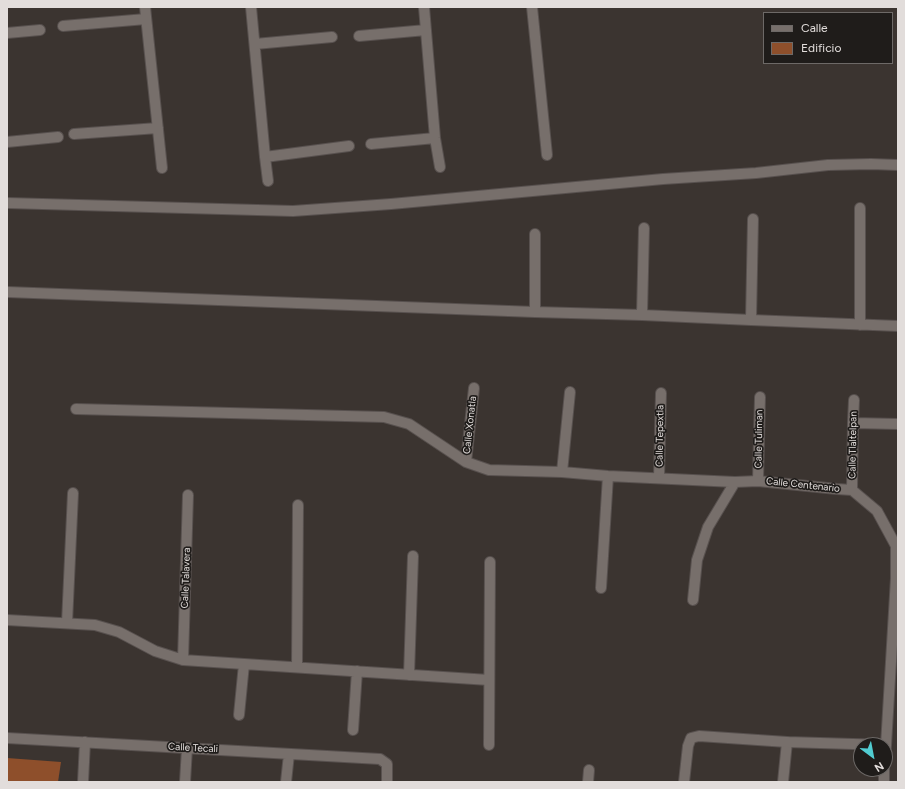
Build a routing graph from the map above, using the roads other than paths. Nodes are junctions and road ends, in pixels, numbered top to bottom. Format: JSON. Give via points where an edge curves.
{"nodes":[{"id":1,"x":145,"y":7,"type":"edge"},
{"id":2,"x":251,"y":7,"type":"edge"},
{"id":3,"x":424,"y":7,"type":"edge"},
{"id":4,"x":532,"y":7,"type":"edge"},
{"id":5,"x":146,"y":19,"type":"junction"},
{"id":6,"x":63,"y":26,"type":"dead end"},
{"id":7,"x":40,"y":30,"type":"dead end"},
{"id":8,"x":426,"y":30,"type":"junction"},
{"id":9,"x":7,"y":33,"type":"edge"},
{"id":10,"x":359,"y":36,"type":"dead end"},
{"id":11,"x":332,"y":37,"type":"dead end"},
{"id":12,"x":255,"y":44,"type":"junction"},
{"id":13,"x":158,"y":128,"type":"junction"},
{"id":14,"x":74,"y":134,"type":"dead end"},
{"id":15,"x":58,"y":137,"type":"dead end"},
{"id":16,"x":436,"y":138,"type":"junction"},
{"id":17,"x":7,"y":142,"type":"edge"},
{"id":18,"x":371,"y":144,"type":"dead end"},
{"id":19,"x":349,"y":146,"type":"dead end"},
{"id":20,"x":547,"y":155,"type":"dead end"},
{"id":21,"x":265,"y":157,"type":"junction"},
{"id":22,"x":898,"y":165,"type":"edge"},
{"id":23,"x":440,"y":167,"type":"dead end"},
{"id":24,"x":162,"y":168,"type":"dead end"},
{"id":25,"x":268,"y":181,"type":"dead end"},
{"id":26,"x":7,"y":203,"type":"edge"},
{"id":27,"x":860,"y":208,"type":"dead end"},
{"id":28,"x":753,"y":219,"type":"dead end"},
{"id":29,"x":644,"y":228,"type":"dead end"},
{"id":30,"x":535,"y":234,"type":"dead end"},
{"id":31,"x":7,"y":292,"type":"edge"},
{"id":32,"x":535,"y":312,"type":"junction"},
{"id":33,"x":642,"y":315,"type":"junction"},
{"id":34,"x":751,"y":320,"type":"junction"},
{"id":35,"x":860,"y":325,"type":"junction"},
{"id":36,"x":898,"y":326,"type":"edge"},
{"id":37,"x":474,"y":388,"type":"dead end"},
{"id":38,"x":570,"y":392,"type":"dead end"},
{"id":39,"x":661,"y":393,"type":"dead end"},
{"id":40,"x":760,"y":397,"type":"dead end"},
{"id":41,"x":854,"y":400,"type":"dead end"},
{"id":42,"x":76,"y":409,"type":"dead end"},
{"id":43,"x":853,"y":423,"type":"junction"},
{"id":44,"x":898,"y":424,"type":"edge"},
{"id":45,"x":466,"y":462,"type":"junction"},
{"id":46,"x":562,"y":472,"type":"junction"},
{"id":47,"x":608,"y":476,"type":"junction"},
{"id":48,"x":659,"y":478,"type":"junction"},
{"id":49,"x":758,"y":481,"type":"junction"},
{"id":50,"x":735,"y":482,"type":"junction"},
{"id":51,"x":852,"y":490,"type":"junction"},
{"id":52,"x":73,"y":493,"type":"dead end"},
{"id":53,"x":188,"y":496,"type":"dead end"},
{"id":54,"x":298,"y":505,"type":"dead end"},
{"id":55,"x":897,"y":546,"type":"edge"},
{"id":56,"x":412,"y":556,"type":"dead end"},
{"id":57,"x":490,"y":562,"type":"dead end"},
{"id":58,"x":601,"y":588,"type":"dead end"},
{"id":59,"x":693,"y":600,"type":"dead end"},
{"id":60,"x":7,"y":620,"type":"edge"},
{"id":61,"x":67,"y":623,"type":"junction"},
{"id":62,"x":183,"y":660,"type":"junction"},
{"id":63,"x":244,"y":664,"type":"junction"},
{"id":64,"x":297,"y":667,"type":"junction"},
{"id":65,"x":357,"y":671,"type":"junction"},
{"id":66,"x":410,"y":675,"type":"junction"},
{"id":67,"x":489,"y":680,"type":"junction"},
{"id":68,"x":239,"y":715,"type":"dead end"},
{"id":69,"x":353,"y":730,"type":"dead end"},
{"id":70,"x":886,"y":737,"type":"edge"},
{"id":71,"x":7,"y":738,"type":"edge"},
{"id":72,"x":85,"y":742,"type":"junction"},
{"id":73,"x":787,"y":742,"type":"junction"},
{"id":74,"x":853,"y":744,"type":"edge"},
{"id":75,"x":489,"y":745,"type":"dead end"},
{"id":76,"x":187,"y":748,"type":"junction"},
{"id":77,"x":289,"y":754,"type":"junction"},
{"id":78,"x":588,"y":770,"type":"dead end"},
{"id":79,"x":83,"y":782,"type":"edge"},
{"id":80,"x":185,"y":782,"type":"edge"},
{"id":81,"x":286,"y":782,"type":"edge"},
{"id":82,"x":387,"y":782,"type":"edge"},
{"id":83,"x":588,"y":782,"type":"edge"},
{"id":84,"x":684,"y":782,"type":"edge"},
{"id":85,"x":783,"y":782,"type":"edge"}],
"edges":[{"from":1,"to":5,"type":"street"},
{"from":2,"to":12,"type":"street"},
{"from":3,"to":8,"type":"street"},
{"from":4,"to":20,"type":"street"},
{"from":5,"to":6,"type":"street"},
{"from":5,"to":13,"type":"street"},
{"from":7,"to":9,"type":"street"},
{"from":8,"to":10,"type":"street"},
{"from":8,"to":16,"type":"street"},
{"from":11,"to":12,"type":"street"},
{"from":12,"to":21,"type":"street"},
{"from":13,"to":14,"type":"street"},
{"from":13,"to":24,"type":"street"},
{"from":15,"to":17,"type":"street"},
{"from":16,"to":18,"type":"street"},
{"from":16,"to":23,"type":"street"},
{"from":19,"to":21,"type":"street"},
{"from":21,"to":25,"type":"street"},
{"from":22,"to":26,"type":"street","via":[[828,165],[293,211]]},
{"from":27,"to":35,"type":"street"},
{"from":28,"to":34,"type":"street"},
{"from":29,"to":33,"type":"street"},
{"from":30,"to":32,"type":"street"},
{"from":31,"to":32,"type":"street"},
{"from":32,"to":33,"type":"street"},
{"from":33,"to":34,"type":"street"},
{"from":34,"to":35,"type":"street"},
{"from":35,"to":36,"type":"street"},
{"from":37,"to":45,"type":"street","name":"Calle Xonatla"},
{"from":38,"to":46,"type":"street"},
{"from":39,"to":48,"type":"street","name":"Calle Tepextla"},
{"from":40,"to":49,"type":"street","name":"Calle Tuliman"},
{"from":41,"to":43,"type":"street","name":"Calle Tlaltelpan"},
{"from":42,"to":45,"type":"street","name":"Calle Centenario","via":[[384,417],[409,424]]},
{"from":43,"to":44,"type":"street"},
{"from":43,"to":51,"type":"street","name":"Calle Tlaltelpan"},
{"from":45,"to":46,"type":"street","name":"Calle Centenario","via":[[489,470]]},
{"from":46,"to":47,"type":"street","name":"Calle Centenario"},
{"from":47,"to":48,"type":"street","name":"Calle Centenario"},
{"from":47,"to":58,"type":"street"},
{"from":48,"to":50,"type":"street","name":"Calle Centenario"},
{"from":49,"to":50,"type":"street","name":"Calle Centenario"},
{"from":49,"to":51,"type":"street","name":"Calle Centenario"},
{"from":50,"to":59,"type":"street","via":[[708,527],[697,560]]},
{"from":51,"to":55,"type":"street","name":"Calle Centenario","via":[[877,510]]},
{"from":52,"to":61,"type":"street"},
{"from":53,"to":62,"type":"street","name":"Calle Talavera"},
{"from":54,"to":64,"type":"street"},
{"from":55,"to":70,"type":"street","name":"Calle Centenario"},
{"from":56,"to":66,"type":"street"},
{"from":57,"to":67,"type":"street"},
{"from":60,"to":61,"type":"street"},
{"from":61,"to":62,"type":"street","via":[[95,625],[119,632],[155,651]]},
{"from":62,"to":63,"type":"street"},
{"from":63,"to":64,"type":"street"},
{"from":63,"to":68,"type":"street"},
{"from":64,"to":65,"type":"street"},
{"from":65,"to":66,"type":"street"},
{"from":65,"to":69,"type":"street"},
{"from":66,"to":67,"type":"street"},
{"from":67,"to":75,"type":"street"},
{"from":71,"to":72,"type":"street","name":"Calle Tecali"},
{"from":72,"to":76,"type":"street","name":"Calle Tecali"},
{"from":72,"to":79,"type":"street"},
{"from":73,"to":74,"type":"street"},
{"from":73,"to":84,"type":"street","via":[[699,736],[691,738]]},
{"from":73,"to":85,"type":"street"},
{"from":76,"to":77,"type":"street","name":"Calle Tecali"},
{"from":76,"to":80,"type":"street"},
{"from":77,"to":81,"type":"street"},
{"from":77,"to":82,"type":"street","name":"Calle Tecali","via":[[380,759],[387,764]]},
{"from":78,"to":83,"type":"street"}]}
